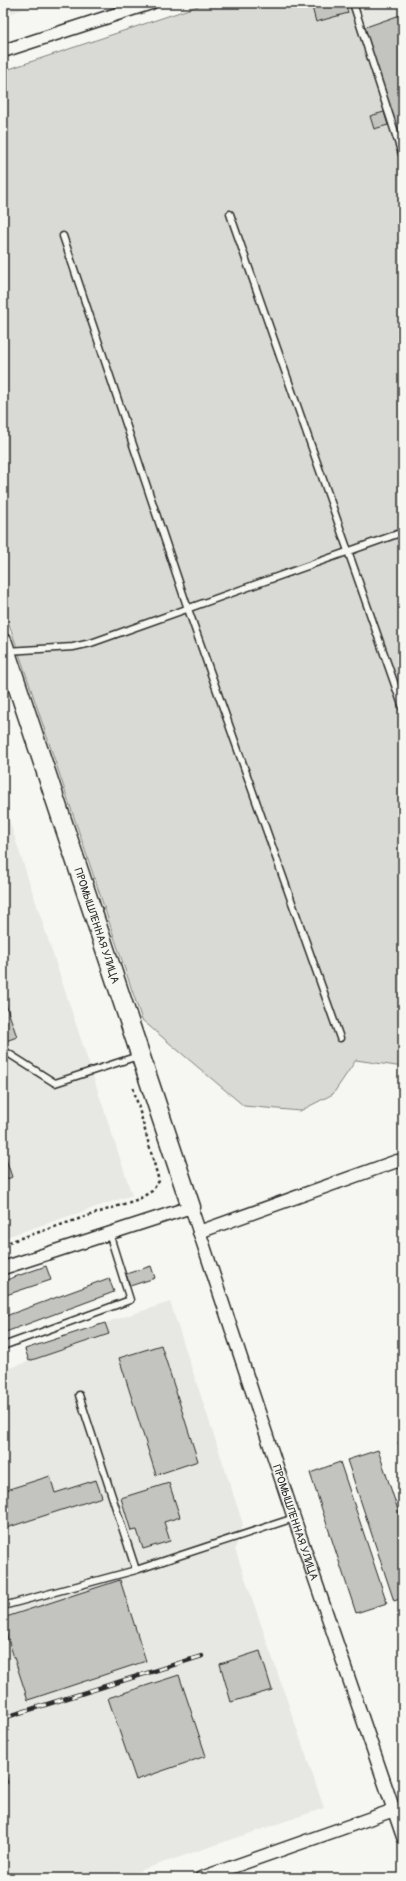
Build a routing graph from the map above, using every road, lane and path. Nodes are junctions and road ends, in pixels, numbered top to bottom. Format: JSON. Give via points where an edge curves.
{"nodes":[{"id":1,"x":148,"y":3,"type":"edge"},
{"id":2,"x":353,"y":3,"type":"edge"},
{"id":3,"x":3,"y":51,"type":"edge"},
{"id":4,"x":402,"y":154,"type":"edge"},
{"id":5,"x":230,"y":214,"type":"dead end"},
{"id":6,"x":62,"y":236,"type":"dead end"},
{"id":7,"x":403,"y":532,"type":"edge"},
{"id":8,"x":349,"y":551,"type":"junction"},
{"id":9,"x":188,"y":609,"type":"junction"},
{"id":10,"x":4,"y":647,"type":"edge"},
{"id":11,"x":403,"y":708,"type":"edge"},
{"id":12,"x":340,"y":1038,"type":"dead end"},
{"id":13,"x":4,"y":1050,"type":"edge"},
{"id":14,"x":142,"y":1055,"type":"junction"},
{"id":15,"x":132,"y":1083,"type":"dead end"},
{"id":16,"x":403,"y":1162,"type":"edge"},
{"id":17,"x":191,"y":1207,"type":"junction"},
{"id":18,"x":199,"y":1232,"type":"junction"},
{"id":19,"x":109,"y":1233,"type":"junction"},
{"id":20,"x":3,"y":1244,"type":"edge"},
{"id":21,"x":3,"y":1268,"type":"edge"},
{"id":22,"x":3,"y":1346,"type":"edge"},
{"id":23,"x":79,"y":1395,"type":"dead end"},
{"id":24,"x":294,"y":1518,"type":"junction"},
{"id":25,"x":136,"y":1570,"type":"junction"},
{"id":26,"x":3,"y":1606,"type":"edge"},
{"id":27,"x":398,"y":1809,"type":"edge"},
{"id":28,"x":403,"y":1837,"type":"edge"},
{"id":29,"x":201,"y":1878,"type":"edge"}],
"edges":[{"from":1,"to":3,"type":"street"},
{"from":2,"to":4,"type":"lane"},
{"from":5,"to":8,"type":"lane"},
{"from":6,"to":9,"type":"lane"},
{"from":7,"to":8,"type":"lane"},
{"from":8,"to":9,"type":"lane"},
{"from":8,"to":11,"type":"lane"},
{"from":9,"to":10,"type":"lane","via":[[73,647]]},
{"from":9,"to":12,"type":"lane"},
{"from":10,"to":14,"type":"street","name":"ПРОМЫШЛЕННАЯ УЛИЦА"},
{"from":13,"to":14,"type":"lane","via":[[55,1083]]},
{"from":14,"to":17,"type":"street","name":"ПРОМЫШЛЕННАЯ УЛИЦА"},
{"from":15,"to":20,"type":"path","via":[[159,1181],[152,1191],[139,1199]]},
{"from":16,"to":18,"type":"street","via":[[397,1161]]},
{"from":17,"to":18,"type":"street","name":"ПРОМЫШЛЕННАЯ УЛИЦА"},
{"from":17,"to":19,"type":"street"},
{"from":18,"to":24,"type":"street","name":"ПРОМЫШЛЕННАЯ УЛИЦА"},
{"from":19,"to":21,"type":"street"},
{"from":19,"to":22,"type":"lane","via":[[130,1300]]},
{"from":23,"to":25,"type":"lane"},
{"from":24,"to":25,"type":"lane"},
{"from":24,"to":27,"type":"street","name":"ПРОМЫШЛЕННАЯ УЛИЦА"},
{"from":25,"to":26,"type":"lane"},
{"from":27,"to":28,"type":"street","name":"ПРОМЫШЛЕННАЯ УЛИЦА"},
{"from":27,"to":29,"type":"street"}]}
